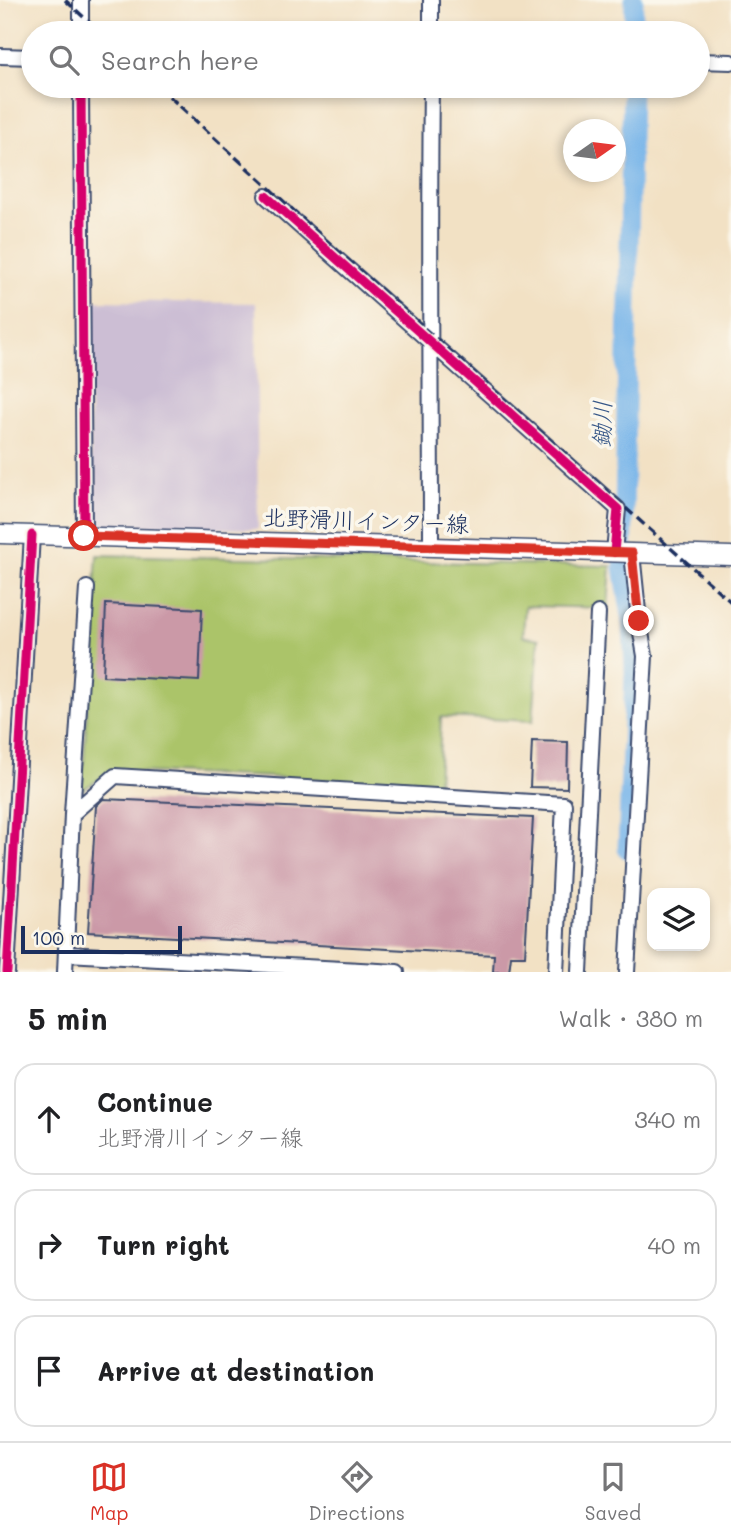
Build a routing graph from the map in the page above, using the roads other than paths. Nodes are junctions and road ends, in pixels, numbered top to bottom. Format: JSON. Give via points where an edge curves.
{"nodes":[{"id":1,"x":81,"y":0,"type":"edge"},
{"id":2,"x":431,"y":0,"type":"edge"},
{"id":3,"x":81,"y":21,"type":"edge"},
{"id":4,"x":431,"y":21,"type":"edge"},
{"id":5,"x":0,"y":56,"type":"edge"},
{"id":6,"x":21,"y":57,"type":"edge"},
{"id":7,"x":710,"y":61,"type":"edge"},
{"id":8,"x":731,"y":62,"type":"edge"},
{"id":9,"x":81,"y":98,"type":"edge"},
{"id":10,"x":431,"y":98,"type":"edge"},
{"id":11,"x":266,"y":196,"type":"dead end"},
{"id":12,"x":432,"y":343,"type":"junction"},
{"id":13,"x":0,"y":534,"type":"edge"},
{"id":14,"x":32,"y":535,"type":"junction"},
{"id":15,"x":84,"y":536,"type":"junction"},
{"id":16,"x":431,"y":547,"type":"junction"},
{"id":17,"x":623,"y":552,"type":"junction"},
{"id":18,"x":731,"y":556,"type":"edge"},
{"id":19,"x":87,"y":588,"type":"dead end"},
{"id":20,"x":598,"y":614,"type":"dead end"},
{"id":21,"x":72,"y":814,"type":"junction"},
{"id":22,"x":66,"y":954,"type":"junction"},
{"id":23,"x":313,"y":970,"type":"edge"},
{"id":24,"x":8,"y":972,"type":"edge"},
{"id":25,"x":65,"y":972,"type":"edge"},
{"id":26,"x":397,"y":972,"type":"edge"},
{"id":27,"x":556,"y":972,"type":"edge"},
{"id":28,"x":580,"y":972,"type":"edge"},
{"id":29,"x":627,"y":972,"type":"edge"}],
"edges":[{"from":1,"to":3,"type":"street"},
{"from":2,"to":4,"type":"street"},
{"from":5,"to":6,"type":"street"},
{"from":7,"to":8,"type":"street"},
{"from":9,"to":15,"type":"street"},
{"from":10,"to":12,"type":"street"},
{"from":11,"to":12,"type":"street"},
{"from":12,"to":16,"type":"street"},
{"from":12,"to":17,"type":"street","via":[[618,509]]},
{"from":13,"to":14,"type":"main road","name":"北野滑川インター線"},
{"from":14,"to":15,"type":"main road","name":"北野滑川インター線"},
{"from":14,"to":24,"type":"street"},
{"from":15,"to":16,"type":"main road","name":"北野滑川インター線"},
{"from":16,"to":17,"type":"main road","name":"北野滑川インター線"},
{"from":17,"to":18,"type":"main road","name":"北野滑川インター線"},
{"from":17,"to":29,"type":"street","via":[[645,656]]},
{"from":19,"to":21,"type":"street"},
{"from":20,"to":28,"type":"street"},
{"from":21,"to":22,"type":"street"},
{"from":21,"to":27,"type":"street","via":[[115,776],[564,804]]},
{"from":22,"to":23,"type":"street"},
{"from":22,"to":25,"type":"street"},
{"from":23,"to":26,"type":"street"}]}
